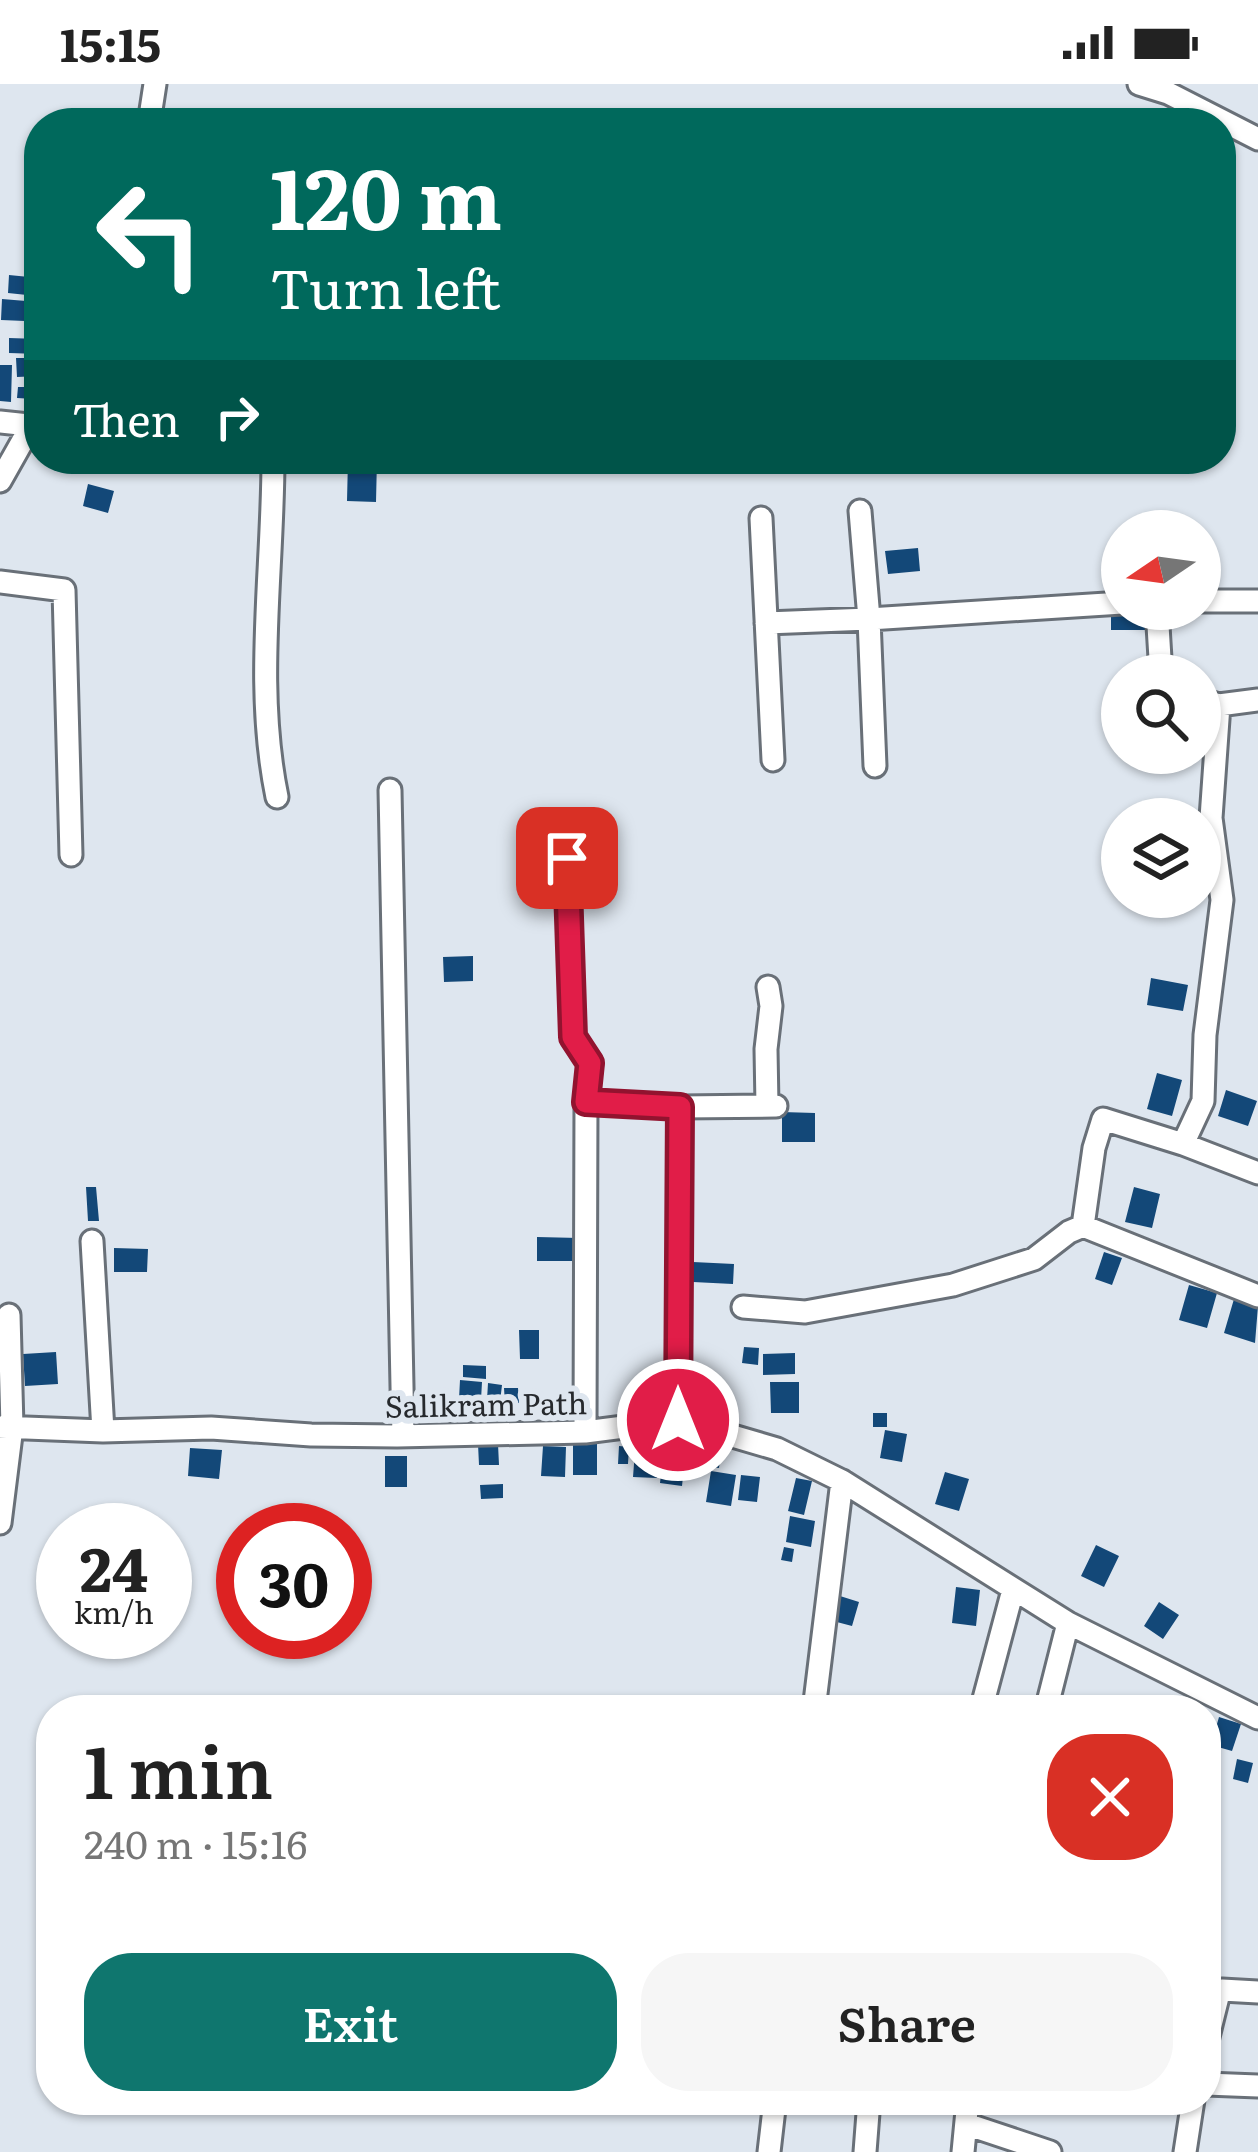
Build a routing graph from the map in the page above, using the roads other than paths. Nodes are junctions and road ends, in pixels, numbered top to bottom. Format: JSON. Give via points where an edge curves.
{"nodes":[{"id":1,"x":1139,"y":84,"type":"edge"},
{"id":2,"x":1197,"y":108,"type":"edge"},
{"id":3,"x":24,"y":443,"type":"edge"},
{"id":4,"x":273,"y":474,"type":"edge"},
{"id":5,"x":0,"y":481,"type":"edge"},
{"id":6,"x":860,"y":511,"type":"dead end"},
{"id":7,"x":761,"y":518,"type":"dead end"},
{"id":8,"x":0,"y":582,"type":"edge"},
{"id":9,"x":1221,"y":601,"type":"edge"},
{"id":10,"x":1258,"y":601,"type":"edge"},
{"id":11,"x":1101,"y":604,"type":"edge"},
{"id":12,"x":868,"y":619,"type":"junction"},
{"id":13,"x":766,"y":622,"type":"junction"},
{"id":14,"x":1258,"y":700,"type":"edge"},
{"id":15,"x":1221,"y":702,"type":"edge"},
{"id":16,"x":773,"y":760,"type":"dead end"},
{"id":17,"x":875,"y":766,"type":"dead end"},
{"id":18,"x":1211,"y":774,"type":"edge"},
{"id":19,"x":390,"y":790,"type":"dead end"},
{"id":20,"x":277,"y":797,"type":"dead end"},
{"id":21,"x":71,"y":855,"type":"dead end"},
{"id":22,"x":567,"y":858,"type":"dead end"},
{"id":23,"x":768,"y":987,"type":"dead end"},
{"id":24,"x":586,"y":1102,"type":"junction"},
{"id":25,"x":680,"y":1107,"type":"junction"},
{"id":26,"x":1184,"y":1144,"type":"junction"},
{"id":27,"x":1258,"y":1173,"type":"edge"},
{"id":28,"x":1083,"y":1226,"type":"junction"},
{"id":29,"x":92,"y":1241,"type":"dead end"},
{"id":30,"x":1258,"y":1296,"type":"edge"},
{"id":31,"x":743,"y":1307,"type":"dead end"},
{"id":32,"x":9,"y":1315,"type":"dead end"},
{"id":33,"x":678,"y":1420,"type":"junction"},
{"id":34,"x":6,"y":1427,"type":"edge"},
{"id":35,"x":103,"y":1431,"type":"junction"},
{"id":36,"x":585,"y":1432,"type":"junction"},
{"id":37,"x":403,"y":1436,"type":"junction"},
{"id":38,"x":842,"y":1480,"type":"junction"},
{"id":39,"x":0,"y":1523,"type":"edge"},
{"id":40,"x":1013,"y":1590,"type":"junction"},
{"id":41,"x":1068,"y":1623,"type":"junction"},
{"id":42,"x":816,"y":1695,"type":"edge"},
{"id":43,"x":985,"y":1695,"type":"edge"},
{"id":44,"x":1050,"y":1695,"type":"edge"},
{"id":45,"x":1212,"y":1695,"type":"edge"},
{"id":46,"x":1221,"y":1700,"type":"edge"},
{"id":47,"x":1258,"y":1718,"type":"edge"},
{"id":48,"x":1221,"y":1991,"type":"edge"},
{"id":49,"x":1258,"y":1992,"type":"edge"},
{"id":50,"x":1221,"y":2085,"type":"edge"},
{"id":51,"x":1258,"y":2086,"type":"edge"},
{"id":52,"x":774,"y":2115,"type":"edge"},
{"id":53,"x":867,"y":2115,"type":"edge"},
{"id":54,"x":967,"y":2115,"type":"edge"},
{"id":55,"x":1190,"y":2115,"type":"edge"},
{"id":56,"x":966,"y":2124,"type":"junction"},
{"id":57,"x":770,"y":2152,"type":"edge"},
{"id":58,"x":865,"y":2152,"type":"edge"},
{"id":59,"x":963,"y":2152,"type":"edge"},
{"id":60,"x":1050,"y":2152,"type":"edge"},
{"id":61,"x":1185,"y":2152,"type":"edge"}],
"edges":[{"from":1,"to":2,"type":"street"},
{"from":3,"to":5,"type":"street"},
{"from":4,"to":20,"type":"street","via":[[264,704]]},
{"from":6,"to":12,"type":"street"},
{"from":7,"to":13,"type":"street"},
{"from":8,"to":21,"type":"street","via":[[64,590]]},
{"from":9,"to":10,"type":"street"},
{"from":11,"to":12,"type":"street"},
{"from":12,"to":13,"type":"street"},
{"from":12,"to":17,"type":"street"},
{"from":13,"to":16,"type":"street"},
{"from":14,"to":15,"type":"street"},
{"from":18,"to":26,"type":"street","via":[[1222,900],[1203,1101]]},
{"from":19,"to":37,"type":"street"},
{"from":22,"to":24,"type":"street","via":[[573,1037],[590,1063]]},
{"from":23,"to":25,"type":"street","via":[[772,1106]]},
{"from":24,"to":25,"type":"street"},
{"from":24,"to":36,"type":"street"},
{"from":25,"to":33,"type":"street"},
{"from":26,"to":27,"type":"street"},
{"from":26,"to":28,"type":"street","via":[[1103,1119]]},
{"from":28,"to":30,"type":"street"},
{"from":28,"to":31,"type":"street","via":[[1034,1259],[952,1285],[806,1312]]},
{"from":29,"to":35,"type":"street"},
{"from":32,"to":34,"type":"street"},
{"from":33,"to":36,"type":"street","name":"Salikram Path"},
{"from":33,"to":38,"type":"street","name":"Salikram Path","via":[[777,1448]]},
{"from":34,"to":35,"type":"street","name":"Salikram Path"},
{"from":34,"to":39,"type":"street"},
{"from":35,"to":37,"type":"street","name":"Salikram Path"},
{"from":36,"to":37,"type":"street","name":"Salikram Path"},
{"from":38,"to":40,"type":"street","name":"Salikram Path"},
{"from":38,"to":42,"type":"street"},
{"from":40,"to":41,"type":"street","name":"Salikram Path"},
{"from":40,"to":43,"type":"street"},
{"from":41,"to":44,"type":"street"},
{"from":41,"to":45,"type":"street","name":"Salikram Path"},
{"from":46,"to":47,"type":"street","name":"Salikram Path"},
{"from":48,"to":49,"type":"street"},
{"from":50,"to":51,"type":"street"},
{"from":52,"to":57,"type":"street"},
{"from":53,"to":58,"type":"street"},
{"from":54,"to":56,"type":"street"},
{"from":55,"to":61,"type":"street"},
{"from":56,"to":59,"type":"street"},
{"from":56,"to":60,"type":"street"}]}
